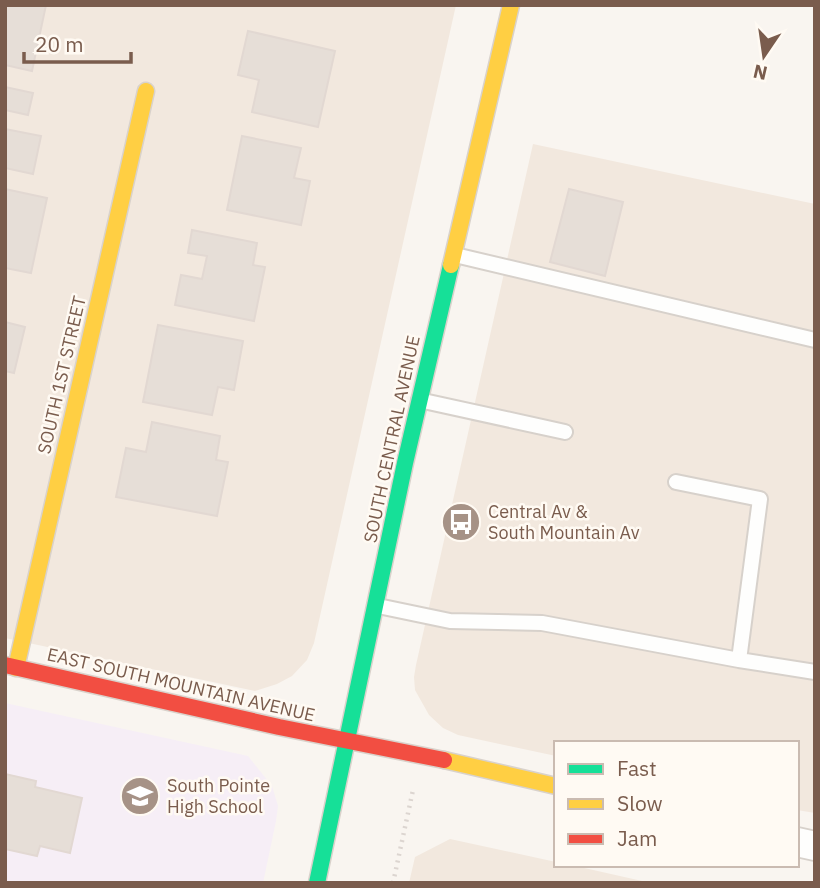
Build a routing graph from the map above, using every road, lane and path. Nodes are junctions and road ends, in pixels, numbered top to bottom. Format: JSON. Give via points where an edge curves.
{"nodes":[{"id":1,"x":511,"y":5,"type":"edge"},
{"id":2,"x":146,"y":91,"type":"dead end"},
{"id":3,"x":453,"y":255,"type":"junction"},
{"id":4,"x":815,"y":341,"type":"edge"},
{"id":5,"x":419,"y":400,"type":"junction"},
{"id":6,"x":565,"y":432,"type":"dead end"},
{"id":7,"x":676,"y":482,"type":"dead end"},
{"id":8,"x":376,"y":606,"type":"junction"},
{"id":9,"x":739,"y":660,"type":"junction"},
{"id":10,"x":11,"y":667,"type":"edge"},
{"id":11,"x":815,"y":672,"type":"edge"},
{"id":12,"x":348,"y":741,"type":"junction"},
{"id":13,"x":420,"y":755,"type":"junction"},
{"id":14,"x":554,"y":786,"type":"edge"},
{"id":15,"x":317,"y":883,"type":"edge"},
{"id":16,"x":393,"y":883,"type":"edge"}],
"edges":[{"from":1,"to":3,"type":"street","name":"SOUTH CENTRAL AVENUE"},
{"from":2,"to":10,"type":"street","name":"SOUTH 1ST STREET"},
{"from":3,"to":4,"type":"lane"},
{"from":3,"to":5,"type":"street","name":"SOUTH CENTRAL AVENUE"},
{"from":5,"to":6,"type":"lane"},
{"from":5,"to":8,"type":"street","name":"SOUTH CENTRAL AVENUE"},
{"from":7,"to":9,"type":"lane","via":[[760,499]]},
{"from":8,"to":9,"type":"lane","via":[[450,621],[542,623]]},
{"from":8,"to":12,"type":"street","name":"SOUTH CENTRAL AVENUE"},
{"from":9,"to":11,"type":"lane"},
{"from":10,"to":12,"type":"street","name":"EAST SOUTH MOUNTAIN AVENUE"},
{"from":12,"to":13,"type":"street","name":"EAST SOUTH MOUNTAIN AVENUE"},
{"from":12,"to":15,"type":"street","name":"SOUTH CENTRAL AVENUE"},
{"from":13,"to":14,"type":"street","name":"EAST SOUTH MOUNTAIN AVENUE"},
{"from":13,"to":16,"type":"path"}]}
